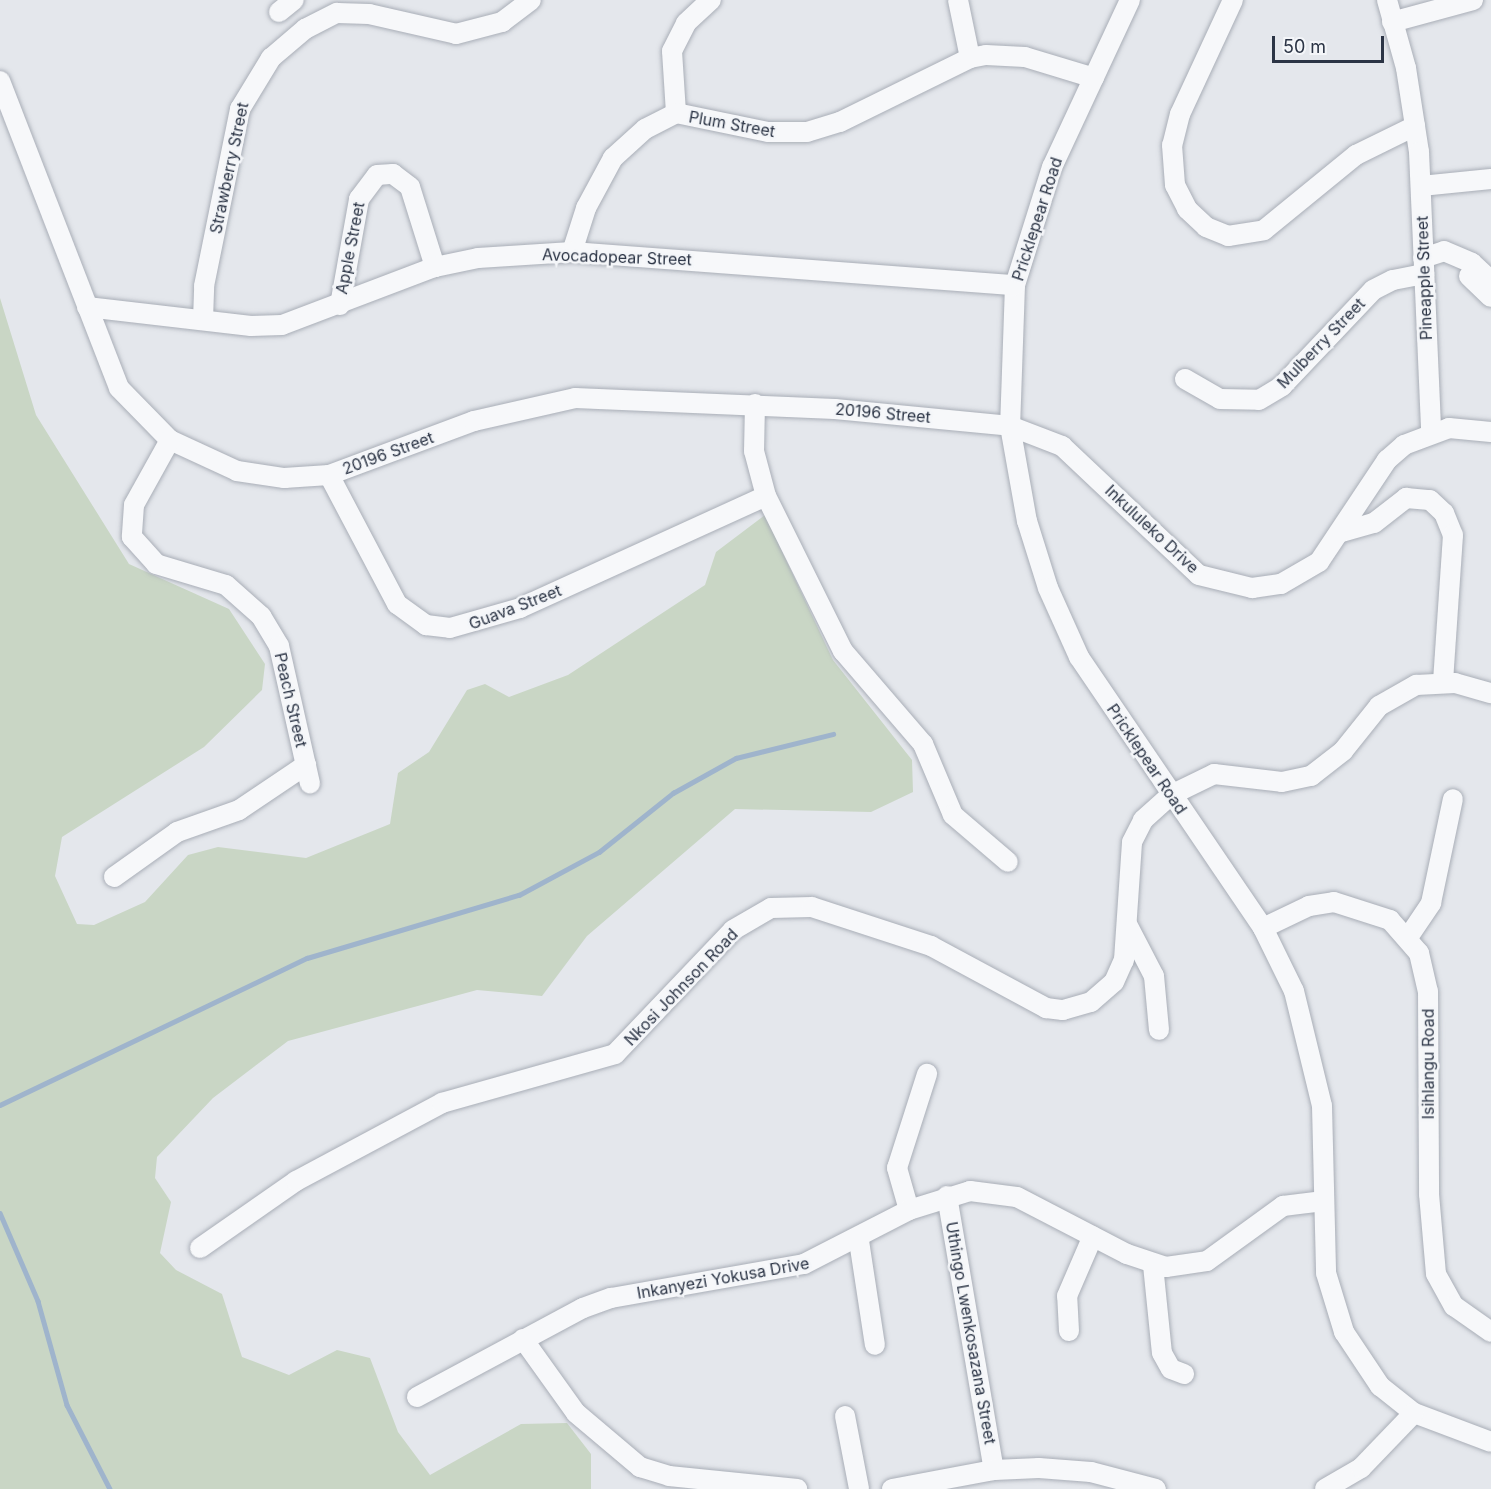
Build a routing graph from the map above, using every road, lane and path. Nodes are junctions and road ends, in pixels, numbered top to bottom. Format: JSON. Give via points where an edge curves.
{"nodes":[{"id":1,"x":531,"y":0,"type":"edge"},
{"id":2,"x":958,"y":0,"type":"edge"},
{"id":3,"x":1130,"y":0,"type":"edge"},
{"id":4,"x":1233,"y":0,"type":"edge"},
{"id":5,"x":1387,"y":0,"type":"edge"},
{"id":6,"x":1473,"y":0,"type":"edge"},
{"id":7,"x":707,"y":1,"type":"edge"},
{"id":8,"x":1392,"y":22,"type":"junction"},
{"id":9,"x":970,"y":58,"type":"junction"},
{"id":10,"x":1094,"y":78,"type":"junction"},
{"id":11,"x":0,"y":81,"type":"edge"},
{"id":12,"x":676,"y":113,"type":"junction"},
{"id":13,"x":1415,"y":126,"type":"junction"},
{"id":14,"x":1489,"y":182,"type":"edge"},
{"id":15,"x":1420,"y":186,"type":"junction"},
{"id":16,"x":572,"y":252,"type":"junction"},
{"id":17,"x":1428,"y":262,"type":"junction"},
{"id":18,"x":435,"y":267,"type":"junction"},
{"id":19,"x":1491,"y":281,"type":"edge"},
{"id":20,"x":1015,"y":285,"type":"junction"},
{"id":21,"x":1491,"y":297,"type":"edge"},
{"id":22,"x":340,"y":305,"type":"junction"},
{"id":23,"x":87,"y":307,"type":"junction"},
{"id":24,"x":203,"y":320,"type":"junction"},
{"id":25,"x":1185,"y":379,"type":"dead end"},
{"id":26,"x":756,"y":405,"type":"junction"},
{"id":27,"x":1010,"y":426,"type":"junction"},
{"id":28,"x":1431,"y":431,"type":"junction"},
{"id":29,"x":1491,"y":432,"type":"edge"},
{"id":30,"x":170,"y":440,"type":"junction"},
{"id":31,"x":329,"y":475,"type":"junction"},
{"id":32,"x":766,"y":496,"type":"junction"},
{"id":33,"x":1342,"y":532,"type":"junction"},
{"id":34,"x":1443,"y":683,"type":"junction"},
{"id":35,"x":1491,"y":693,"type":"edge"},
{"id":36,"x":1171,"y":795,"type":"junction"},
{"id":37,"x":1453,"y":799,"type":"dead end"},
{"id":38,"x":1008,"y":862,"type":"dead end"},
{"id":39,"x":114,"y":877,"type":"dead end"},
{"id":40,"x":1128,"y":924,"type":"junction"},
{"id":41,"x":1263,"y":928,"type":"junction"},
{"id":42,"x":1409,"y":936,"type":"junction"},
{"id":43,"x":1159,"y":1030,"type":"dead end"},
{"id":44,"x":927,"y":1074,"type":"dead end"},
{"id":45,"x":947,"y":1196,"type":"junction"},
{"id":46,"x":1324,"y":1201,"type":"junction"},
{"id":47,"x":909,"y":1210,"type":"junction"},
{"id":48,"x":1093,"y":1236,"type":"junction"},
{"id":49,"x":859,"y":1241,"type":"junction"},
{"id":50,"x":200,"y":1248,"type":"dead end"},
{"id":51,"x":1153,"y":1265,"type":"junction"},
{"id":52,"x":1070,"y":1332,"type":"dead end"},
{"id":53,"x":1491,"y":1332,"type":"edge"},
{"id":54,"x":523,"y":1339,"type":"junction"},
{"id":55,"x":875,"y":1345,"type":"dead end"},
{"id":56,"x":1184,"y":1374,"type":"dead end"},
{"id":57,"x":417,"y":1397,"type":"dead end"},
{"id":58,"x":1414,"y":1413,"type":"junction"},
{"id":59,"x":845,"y":1416,"type":"dead end"},
{"id":60,"x":1491,"y":1442,"type":"edge"},
{"id":61,"x":994,"y":1470,"type":"junction"},
{"id":62,"x":797,"y":1489,"type":"edge"},
{"id":63,"x":859,"y":1489,"type":"edge"},
{"id":64,"x":892,"y":1489,"type":"edge"},
{"id":65,"x":1156,"y":1489,"type":"edge"},
{"id":66,"x":1325,"y":1489,"type":"edge"}],
"edges":[{"from":1,"to":24,"type":"street","name":"Strawberry Street","via":[[502,22],[456,34],[369,14],[337,13],[305,29],[271,58],[240,109],[204,286]]},
{"from":2,"to":9,"type":"street"},
{"from":3,"to":10,"type":"street","name":"Pricklepear Road"},
{"from":4,"to":13,"type":"street","via":[[1180,114],[1172,145],[1175,185],[1187,209],[1206,227],[1228,236],[1264,230],[1356,155]]},
{"from":5,"to":8,"type":"street","name":"Pineapple Street"},
{"from":6,"to":8,"type":"street"},
{"from":7,"to":12,"type":"street","via":[[686,23],[672,51]]},
{"from":8,"to":13,"type":"street","name":"Pineapple Street"},
{"from":9,"to":10,"type":"street","name":"Plum Street","via":[[1026,57]]},
{"from":9,"to":12,"type":"street","name":"Plum Street","via":[[840,122],[807,132],[768,132]]},
{"from":10,"to":20,"type":"street","name":"Pricklepear Road","via":[[1052,167]]},
{"from":11,"to":23,"type":"street","name":"20196 Street","via":[[54,210]]},
{"from":12,"to":16,"type":"street","name":"Plum Street","via":[[645,129],[613,158],[586,208]]},
{"from":13,"to":15,"type":"street","name":"Pineapple Street"},
{"from":14,"to":15,"type":"street"},
{"from":15,"to":17,"type":"street","name":"Pineapple Street"},
{"from":16,"to":18,"type":"street","name":"Avocadopear Street","via":[[478,258]]},
{"from":16,"to":20,"type":"street","name":"Avocadopear Street"},
{"from":17,"to":19,"type":"street","via":[[1472,263]]},
{"from":17,"to":21,"type":"street"},
{"from":17,"to":25,"type":"street","name":"Mulberry Street","via":[[1364,297],[1282,386],[1259,400],[1220,399]]},
{"from":17,"to":28,"type":"street","name":"Pineapple Street"},
{"from":18,"to":22,"type":"street","name":"Avocadopear Street"},
{"from":18,"to":22,"type":"street","name":"Apple Street","via":[[410,187],[393,174],[377,175],[359,200]]},
{"from":20,"to":27,"type":"street","name":"Pricklepear Road"},
{"from":22,"to":24,"type":"street","name":"Avocadopear Street","via":[[282,324]]},
{"from":23,"to":24,"type":"street","name":"Avocadopear Street"},
{"from":23,"to":30,"type":"street","name":"20196 Street","via":[[120,388]]},
{"from":26,"to":27,"type":"street","name":"20196 Street"},
{"from":26,"to":31,"type":"street","name":"20196 Street","via":[[605,397],[549,402],[474,421]]},
{"from":26,"to":32,"type":"street","via":[[754,451]]},
{"from":27,"to":33,"type":"street","name":"Inkululeko Drive","via":[[1062,446],[1188,567],[1225,585],[1266,588],[1292,579],[1319,562]]},
{"from":27,"to":36,"type":"street","name":"Pricklepear Road","via":[[1027,521],[1059,615],[1079,657]]},
{"from":28,"to":29,"type":"street"},
{"from":28,"to":33,"type":"street","name":"Inkululeko Drive","via":[[1388,460]]},
{"from":30,"to":31,"type":"street","name":"20196 Street","via":[[237,471],[284,478]]},
{"from":30,"to":39,"type":"street","name":"Peach Street","via":[[134,505],[132,537],[156,564],[226,585],[261,616],[279,646],[308,774],[239,810],[177,832]]},
{"from":31,"to":32,"type":"street","name":"Guava Street","via":[[397,604],[426,625],[450,628],[520,608]]},
{"from":32,"to":38,"type":"street","via":[[796,547],[843,651],[923,744],[953,815]]},
{"from":33,"to":34,"type":"street","via":[[1374,523],[1406,498],[1430,500],[1444,513],[1453,535]]},
{"from":34,"to":35,"type":"street","name":"Nkosi Johnson Road"},
{"from":34,"to":36,"type":"street","name":"Nkosi Johnson Road","via":[[1416,685],[1390,698],[1343,751],[1311,776],[1282,782],[1214,774]]},
{"from":36,"to":40,"type":"street","name":"Nkosi Johnson Road","via":[[1143,820],[1132,842]]},
{"from":36,"to":41,"type":"street","name":"Pricklepear Road"},
{"from":37,"to":42,"type":"street","via":[[1431,903]]},
{"from":40,"to":43,"type":"street","via":[[1155,976]]},
{"from":40,"to":50,"type":"street","name":"Nkosi Johnson Road","via":[[1124,960],[1114,982],[1090,1002],[1055,1010],[931,946],[812,907],[771,908],[733,930],[615,1054],[441,1103],[296,1181]]},
{"from":41,"to":42,"type":"street","name":"Isihlangu Road","via":[[1309,906],[1334,902],[1371,910]]},
{"from":41,"to":46,"type":"street","name":"Pricklepear Road","via":[[1294,991],[1316,1068]]},
{"from":42,"to":53,"type":"street","name":"Isihlangu Road","via":[[1425,966],[1428,991],[1429,1194],[1436,1274],[1454,1306]]},
{"from":44,"to":47,"type":"street","via":[[897,1168]]},
{"from":45,"to":47,"type":"street","name":"Inkanyezi Yokusa Drive"},
{"from":45,"to":48,"type":"street","name":"Inkanyezi Yokusa Drive","via":[[1001,1192]]},
{"from":45,"to":61,"type":"street","name":"Uthingo Lwenkosazana Street"},
{"from":46,"to":51,"type":"street","name":"Inkanyezi Yokusa Drive","via":[[1283,1206],[1207,1260],[1180,1267]]},
{"from":46,"to":58,"type":"street","name":"Pricklepear Road","via":[[1326,1273],[1335,1312],[1366,1369]]},
{"from":47,"to":49,"type":"street","name":"Inkanyezi Yokusa Drive"},
{"from":48,"to":51,"type":"street","name":"Inkanyezi Yokusa Drive"},
{"from":48,"to":52,"type":"street","via":[[1067,1296]]},
{"from":49,"to":54,"type":"street","name":"Inkanyezi Yokusa Drive","via":[[804,1264],[611,1298]]},
{"from":49,"to":55,"type":"street"},
{"from":51,"to":56,"type":"street","via":[[1162,1353],[1171,1369]]},
{"from":54,"to":57,"type":"street","name":"Inkanyezi Yokusa Drive"},
{"from":54,"to":62,"type":"street","via":[[576,1413],[640,1467],[669,1476]]},
{"from":58,"to":60,"type":"street","name":"Pricklepear Road"},
{"from":58,"to":66,"type":"street","via":[[1361,1468]]},
{"from":59,"to":63,"type":"street"},
{"from":61,"to":64,"type":"street"},
{"from":61,"to":65,"type":"street","via":[[1091,1472]]}]}
